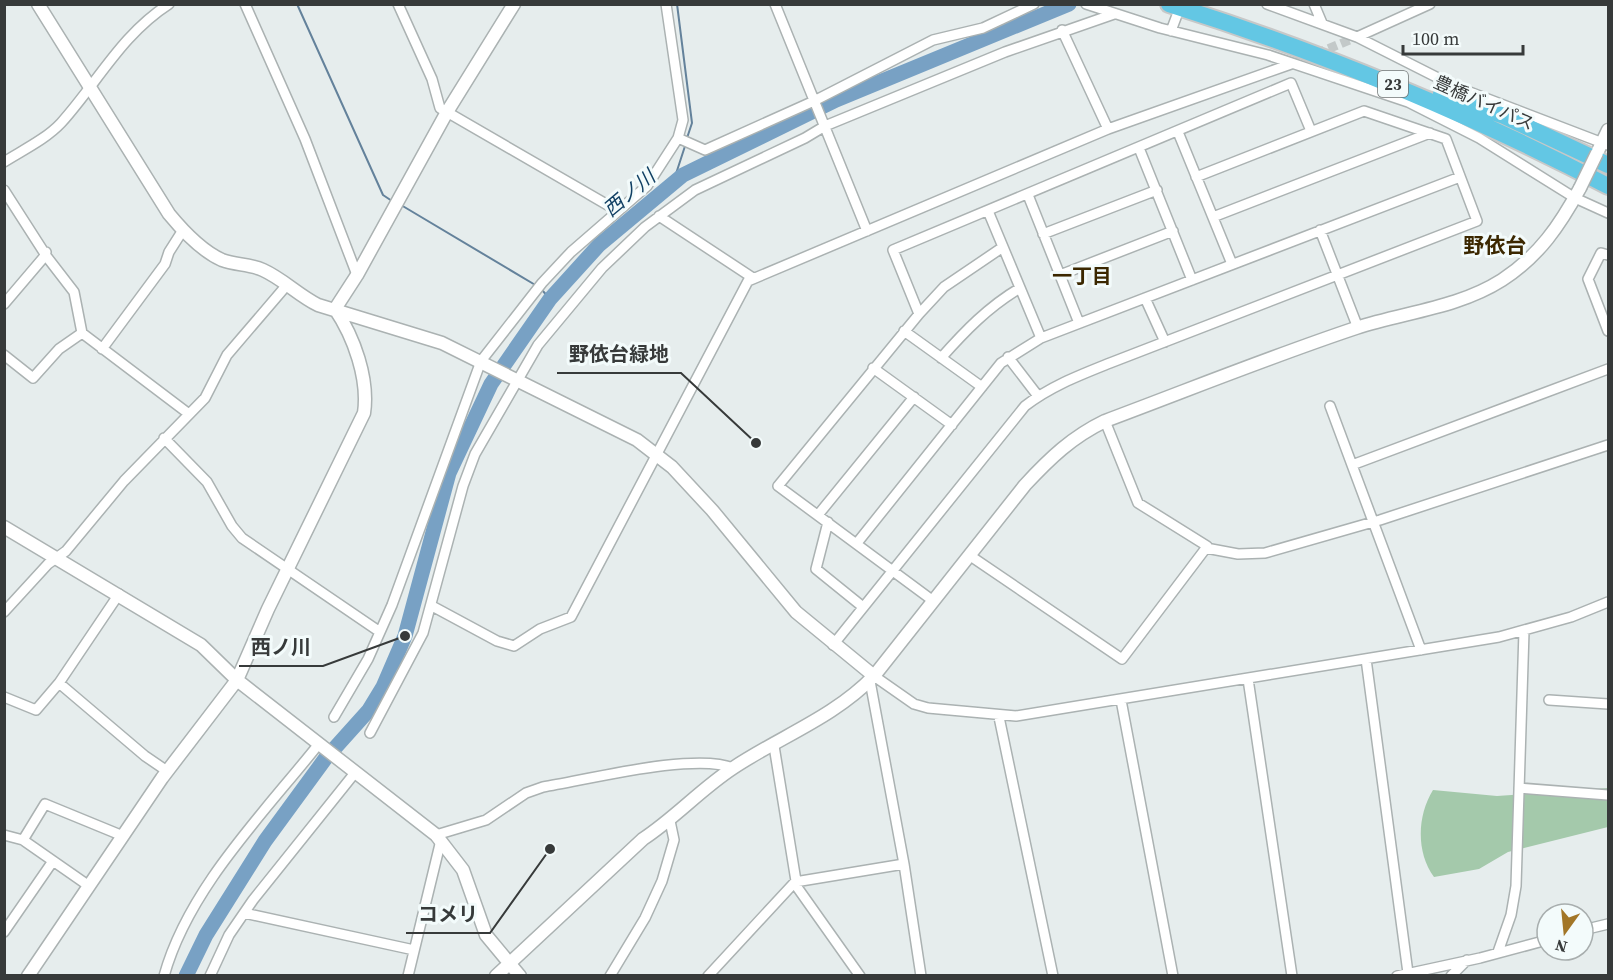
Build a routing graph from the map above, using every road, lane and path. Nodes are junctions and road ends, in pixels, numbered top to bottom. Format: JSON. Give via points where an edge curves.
{"nodes":[{"id":1,"x":38,"y":4,"type":"edge"},
{"id":2,"x":169,"y":4,"type":"edge"},
{"id":3,"x":245,"y":4,"type":"edge"},
{"id":4,"x":398,"y":4,"type":"edge"},
{"id":5,"x":514,"y":4,"type":"edge"},
{"id":6,"x":666,"y":4,"type":"edge"},
{"id":7,"x":775,"y":4,"type":"edge"},
{"id":8,"x":1034,"y":4,"type":"edge"},
{"id":9,"x":1086,"y":4,"type":"edge"},
{"id":10,"x":1267,"y":4,"type":"edge"},
{"id":11,"x":1314,"y":4,"type":"edge"},
{"id":12,"x":1430,"y":4,"type":"edge"},
{"id":13,"x":1173,"y":10,"type":"edge"},
{"id":14,"x":1111,"y":13,"type":"junction"},
{"id":15,"x":1322,"y":23,"type":"junction"},
{"id":16,"x":1062,"y":30,"type":"junction"},
{"id":17,"x":1172,"y":31,"type":"junction"},
{"id":18,"x":1357,"y":37,"type":"junction"},
{"id":19,"x":1291,"y":64,"type":"junction"},
{"id":20,"x":1352,"y":66,"type":"junction"},
{"id":21,"x":91,"y":86,"type":"junction"},
{"id":22,"x":815,"y":102,"type":"junction"},
{"id":23,"x":447,"y":112,"type":"junction"},
{"id":24,"x":825,"y":126,"type":"junction"},
{"id":25,"x":1108,"y":129,"type":"junction"},
{"id":26,"x":1608,"y":130,"type":"edge"},
{"id":27,"x":1311,"y":131,"type":"junction"},
{"id":28,"x":1178,"y":132,"type":"junction"},
{"id":29,"x":1430,"y":133,"type":"junction"},
{"id":30,"x":680,"y":138,"type":"junction"},
{"id":31,"x":1139,"y":148,"type":"junction"},
{"id":32,"x":1604,"y":152,"type":"edge"},
{"id":33,"x":4,"y":162,"type":"edge"},
{"id":34,"x":1196,"y":177,"type":"junction"},
{"id":35,"x":1460,"y":177,"type":"junction"},
{"id":36,"x":1608,"y":186,"type":"edge"},
{"id":37,"x":4,"y":190,"type":"edge"},
{"id":38,"x":1156,"y":190,"type":"junction"},
{"id":39,"x":1578,"y":193,"type":"junction"},
{"id":40,"x":1028,"y":195,"type":"junction"},
{"id":41,"x":618,"y":211,"type":"junction"},
{"id":42,"x":988,"y":211,"type":"junction"},
{"id":43,"x":1608,"y":213,"type":"edge"},
{"id":44,"x":659,"y":216,"type":"junction"},
{"id":45,"x":1213,"y":217,"type":"junction"},
{"id":46,"x":183,"y":230,"type":"junction"},
{"id":47,"x":1320,"y":230,"type":"junction"},
{"id":48,"x":867,"y":231,"type":"junction"},
{"id":49,"x":1173,"y":231,"type":"junction"},
{"id":50,"x":1044,"y":234,"type":"junction"},
{"id":51,"x":1003,"y":248,"type":"junction"},
{"id":52,"x":46,"y":252,"type":"junction"},
{"id":53,"x":1608,"y":255,"type":"edge"},
{"id":54,"x":1232,"y":264,"type":"junction"},
{"id":55,"x":1060,"y":275,"type":"junction"},
{"id":56,"x":1339,"y":275,"type":"junction"},
{"id":57,"x":357,"y":276,"type":"junction"},
{"id":58,"x":753,"y":278,"type":"junction"},
{"id":59,"x":1192,"y":280,"type":"junction"},
{"id":60,"x":286,"y":285,"type":"junction"},
{"id":61,"x":1020,"y":288,"type":"junction"},
{"id":62,"x":1145,"y":298,"type":"junction"},
{"id":63,"x":4,"y":304,"type":"edge"},
{"id":64,"x":335,"y":309,"type":"junction"},
{"id":65,"x":919,"y":314,"type":"junction"},
{"id":66,"x":1079,"y":323,"type":"junction"},
{"id":67,"x":1358,"y":328,"type":"junction"},
{"id":68,"x":903,"y":330,"type":"junction"},
{"id":69,"x":1608,"y":331,"type":"edge"},
{"id":70,"x":82,"y":333,"type":"junction"},
{"id":71,"x":1041,"y":338,"type":"junction"},
{"id":72,"x":1166,"y":342,"type":"junction"},
{"id":73,"x":102,"y":349,"type":"junction"},
{"id":74,"x":4,"y":355,"type":"edge"},
{"id":75,"x":1008,"y":357,"type":"junction"},
{"id":76,"x":941,"y":358,"type":"junction"},
{"id":77,"x":481,"y":361,"type":"junction"},
{"id":78,"x":873,"y":368,"type":"junction"},
{"id":79,"x":1608,"y":369,"type":"edge"},
{"id":80,"x":517,"y":382,"type":"junction"},
{"id":81,"x":982,"y":387,"type":"junction"},
{"id":82,"x":1038,"y":396,"type":"junction"},
{"id":83,"x":914,"y":397,"type":"junction"},
{"id":84,"x":1330,"y":406,"type":"dead end"},
{"id":85,"x":189,"y":414,"type":"junction"},
{"id":86,"x":1105,"y":421,"type":"junction"},
{"id":87,"x":952,"y":425,"type":"junction"},
{"id":88,"x":164,"y":438,"type":"junction"},
{"id":89,"x":1608,"y":446,"type":"edge"},
{"id":90,"x":655,"y":453,"type":"junction"},
{"id":91,"x":1352,"y":465,"type":"junction"},
{"id":92,"x":818,"y":515,"type":"junction"},
{"id":93,"x":828,"y":522,"type":"junction"},
{"id":94,"x":1372,"y":522,"type":"junction"},
{"id":95,"x":4,"y":527,"type":"edge"},
{"id":96,"x":856,"y":543,"type":"junction"},
{"id":97,"x":1206,"y":548,"type":"junction"},
{"id":98,"x":969,"y":555,"type":"junction"},
{"id":99,"x":58,"y":557,"type":"junction"},
{"id":100,"x":288,"y":568,"type":"junction"},
{"id":101,"x":894,"y":571,"type":"junction"},
{"id":102,"x":119,"y":594,"type":"junction"},
{"id":103,"x":932,"y":600,"type":"junction"},
{"id":104,"x":1608,"y":602,"type":"edge"},
{"id":105,"x":432,"y":606,"type":"junction"},
{"id":106,"x":863,"y":607,"type":"junction"},
{"id":107,"x":4,"y":612,"type":"edge"},
{"id":108,"x":1524,"y":630,"type":"junction"},
{"id":109,"x":380,"y":632,"type":"junction"},
{"id":110,"x":833,"y":645,"type":"junction"},
{"id":111,"x":1421,"y":650,"type":"junction"},
{"id":112,"x":1366,"y":659,"type":"junction"},
{"id":113,"x":872,"y":678,"type":"junction"},
{"id":114,"x":1248,"y":679,"type":"junction"},
{"id":115,"x":237,"y":680,"type":"junction"},
{"id":116,"x":59,"y":682,"type":"junction"},
{"id":117,"x":4,"y":697,"type":"edge"},
{"id":118,"x":1121,"y":700,"type":"junction"},
{"id":119,"x":1549,"y":700,"type":"dead end"},
{"id":120,"x":1608,"y":704,"type":"edge"},
{"id":121,"x":334,"y":717,"type":"dead end"},
{"id":122,"x":999,"y":717,"type":"junction"},
{"id":123,"x":370,"y":733,"type":"dead end"},
{"id":124,"x":318,"y":745,"type":"junction"},
{"id":125,"x":774,"y":746,"type":"junction"},
{"id":126,"x":733,"y":768,"type":"junction"},
{"id":127,"x":167,"y":771,"type":"junction"},
{"id":128,"x":354,"y":774,"type":"junction"},
{"id":129,"x":1519,"y":788,"type":"junction"},
{"id":130,"x":1608,"y":795,"type":"edge"},
{"id":131,"x":670,"y":821,"type":"junction"},
{"id":132,"x":4,"y":835,"type":"edge"},
{"id":133,"x":123,"y":836,"type":"junction"},
{"id":134,"x":438,"y":837,"type":"junction"},
{"id":135,"x":23,"y":840,"type":"junction"},
{"id":136,"x":53,"y":861,"type":"junction"},
{"id":137,"x":904,"y":864,"type":"junction"},
{"id":138,"x":795,"y":882,"type":"junction"},
{"id":139,"x":89,"y":886,"type":"junction"},
{"id":140,"x":244,"y":913,"type":"junction"},
{"id":141,"x":4,"y":932,"type":"edge"},
{"id":142,"x":1535,"y":942,"type":"edge"},
{"id":143,"x":414,"y":950,"type":"junction"},
{"id":144,"x":1498,"y":952,"type":"junction"},
{"id":145,"x":1467,"y":960,"type":"junction"},
{"id":146,"x":508,"y":963,"type":"junction"},
{"id":147,"x":1407,"y":973,"type":"junction"},
{"id":148,"x":28,"y":975,"type":"edge"},
{"id":149,"x":164,"y":975,"type":"edge"},
{"id":150,"x":210,"y":975,"type":"edge"},
{"id":151,"x":408,"y":975,"type":"edge"},
{"id":152,"x":496,"y":975,"type":"edge"},
{"id":153,"x":520,"y":975,"type":"edge"},
{"id":154,"x":610,"y":975,"type":"edge"},
{"id":155,"x":708,"y":975,"type":"edge"},
{"id":156,"x":860,"y":975,"type":"edge"},
{"id":157,"x":921,"y":975,"type":"edge"},
{"id":158,"x":1053,"y":975,"type":"edge"},
{"id":159,"x":1173,"y":975,"type":"edge"},
{"id":160,"x":1292,"y":975,"type":"edge"},
{"id":161,"x":1397,"y":975,"type":"edge"},
{"id":162,"x":1451,"y":975,"type":"edge"}],
"edges":[{"from":1,"to":21,"type":"street"},
{"from":2,"to":21,"type":"street","via":[[131,35]]},
{"from":3,"to":57,"type":"street","via":[[305,139]]},
{"from":4,"to":23,"type":"street","via":[[432,79],[440,108]]},
{"from":5,"to":23,"type":"street"},
{"from":6,"to":30,"type":"street","via":[[683,120]]},
{"from":7,"to":22,"type":"street"},
{"from":8,"to":22,"type":"street","via":[[982,28],[933,40]]},
{"from":9,"to":14,"type":"street"},
{"from":10,"to":15,"type":"street"},
{"from":11,"to":15,"type":"street"},
{"from":12,"to":18,"type":"street"},
{"from":13,"to":17,"type":"street"},
{"from":13,"to":20,"type":"highway","name":"豊橋バイパス","number":"23"},
{"from":14,"to":16,"type":"street"},
{"from":14,"to":17,"type":"street"},
{"from":15,"to":18,"type":"street"},
{"from":16,"to":24,"type":"street"},
{"from":16,"to":25,"type":"street"},
{"from":17,"to":19,"type":"street"},
{"from":18,"to":32,"type":"street","via":[[1454,86]]},
{"from":19,"to":25,"type":"street"},
{"from":19,"to":39,"type":"street","via":[[1362,85],[1444,119]]},
{"from":20,"to":32,"type":"highway","number":"23"},
{"from":20,"to":36,"type":"highway","name":"豊橋バイパス","number":"23","via":[[1518,140]]},
{"from":21,"to":33,"type":"street","via":[[51,132]]},
{"from":21,"to":46,"type":"street","via":[[169,214]]},
{"from":22,"to":24,"type":"street"},
{"from":22,"to":30,"type":"street","via":[[705,150]]},
{"from":23,"to":41,"type":"street"},
{"from":23,"to":57,"type":"street"},
{"from":24,"to":44,"type":"street","via":[[695,190]]},
{"from":24,"to":48,"type":"street"},
{"from":25,"to":48,"type":"street"},
{"from":26,"to":32,"type":"street"},
{"from":27,"to":28,"type":"street","via":[[1291,83]]},
{"from":27,"to":29,"type":"street","via":[[1364,111]]},
{"from":27,"to":34,"type":"street"},
{"from":28,"to":31,"type":"street"},
{"from":28,"to":34,"type":"street"},
{"from":29,"to":35,"type":"street","via":[[1446,139]]},
{"from":29,"to":45,"type":"street"},
{"from":30,"to":41,"type":"street","via":[[647,186]]},
{"from":31,"to":38,"type":"street"},
{"from":31,"to":40,"type":"street"},
{"from":32,"to":39,"type":"street","bridge":true},
{"from":34,"to":45,"type":"street"},
{"from":35,"to":47,"type":"street"},
{"from":35,"to":56,"type":"street","via":[[1477,221]]},
{"from":37,"to":52,"type":"street"},
{"from":38,"to":49,"type":"street"},
{"from":38,"to":50,"type":"street"},
{"from":39,"to":43,"type":"street"},
{"from":39,"to":67,"type":"street","via":[[1548,242],[1501,281],[1458,301]]},
{"from":40,"to":42,"type":"street"},
{"from":40,"to":50,"type":"street"},
{"from":41,"to":77,"type":"street","via":[[538,287]]},
{"from":42,"to":51,"type":"street"},
{"from":42,"to":65,"type":"street","via":[[893,250]]},
{"from":44,"to":58,"type":"street"},
{"from":44,"to":80,"type":"street","via":[[582,291],[538,345]]},
{"from":45,"to":54,"type":"street"},
{"from":46,"to":60,"type":"street","via":[[224,261],[263,270]]},
{"from":46,"to":73,"type":"street","via":[[165,264]]},
{"from":47,"to":54,"type":"street"},
{"from":47,"to":56,"type":"street"},
{"from":48,"to":58,"type":"street"},
{"from":49,"to":55,"type":"street"},
{"from":49,"to":59,"type":"street"},
{"from":50,"to":55,"type":"street"},
{"from":51,"to":61,"type":"street"},
{"from":51,"to":65,"type":"street","via":[[944,287]]},
{"from":52,"to":63,"type":"street"},
{"from":52,"to":70,"type":"street","via":[[74,292]]},
{"from":53,"to":69,"type":"street","via":[[1601,253],[1588,279]]},
{"from":54,"to":59,"type":"street"},
{"from":55,"to":66,"type":"street"},
{"from":56,"to":67,"type":"street"},
{"from":56,"to":72,"type":"street"},
{"from":57,"to":64,"type":"street"},
{"from":58,"to":90,"type":"street","via":[[744,286]]},
{"from":59,"to":62,"type":"street"},
{"from":60,"to":64,"type":"street","via":[[301,297]]},
{"from":60,"to":85,"type":"street","via":[[227,355],[205,398]]},
{"from":61,"to":71,"type":"street"},
{"from":61,"to":76,"type":"street","via":[[998,301]]},
{"from":62,"to":66,"type":"street"},
{"from":62,"to":72,"type":"street"},
{"from":64,"to":77,"type":"street","via":[[442,343]]},
{"from":64,"to":100,"type":"street","via":[[344,322],[362,377],[364,412]]},
{"from":65,"to":68,"type":"street"},
{"from":66,"to":71,"type":"street"},
{"from":67,"to":86,"type":"street"},
{"from":68,"to":76,"type":"street"},
{"from":68,"to":78,"type":"street"},
{"from":70,"to":73,"type":"street"},
{"from":70,"to":74,"type":"street","via":[[59,349],[33,378]]},
{"from":71,"to":75,"type":"street"},
{"from":72,"to":82,"type":"street","via":[[1058,384]]},
{"from":73,"to":85,"type":"street"},
{"from":75,"to":81,"type":"street"},
{"from":75,"to":82,"type":"street"},
{"from":76,"to":81,"type":"street"},
{"from":77,"to":80,"type":"street"},
{"from":77,"to":109,"type":"street"},
{"from":78,"to":83,"type":"street"},
{"from":78,"to":92,"type":"street","via":[[778,486]]},
{"from":79,"to":91,"type":"street"},
{"from":80,"to":90,"type":"street","via":[[637,440]]},
{"from":80,"to":105,"type":"street","via":[[475,454]]},
{"from":81,"to":87,"type":"street"},
{"from":82,"to":101,"type":"street","via":[[1025,406]]},
{"from":83,"to":87,"type":"street"},
{"from":83,"to":92,"type":"street"},
{"from":84,"to":91,"type":"street"},
{"from":85,"to":88,"type":"street"},
{"from":86,"to":97,"type":"street","via":[[1138,503]]},
{"from":86,"to":98,"type":"street","via":[[1079,433],[1052,456]]},
{"from":87,"to":96,"type":"street"},
{"from":88,"to":99,"type":"street"},
{"from":88,"to":100,"type":"street","via":[[207,482],[243,538]]},
{"from":89,"to":94,"type":"street"},
{"from":90,"to":105,"type":"street","via":[[571,617],[540,629],[514,646]]},
{"from":90,"to":110,"type":"street","via":[[738,539],[788,603]]},
{"from":91,"to":94,"type":"street"},
{"from":92,"to":93,"type":"street"},
{"from":93,"to":96,"type":"street"},
{"from":93,"to":106,"type":"street","via":[[816,569]]},
{"from":94,"to":97,"type":"street","via":[[1255,555]]},
{"from":94,"to":111,"type":"street"},
{"from":95,"to":99,"type":"street"},
{"from":96,"to":101,"type":"street"},
{"from":97,"to":98,"type":"street","via":[[1122,659]]},
{"from":98,"to":103,"type":"street"},
{"from":99,"to":102,"type":"street"},
{"from":99,"to":107,"type":"street"},
{"from":100,"to":109,"type":"street"},
{"from":100,"to":115,"type":"street"},
{"from":101,"to":103,"type":"street"},
{"from":101,"to":106,"type":"street"},
{"from":102,"to":115,"type":"street","via":[[201,645]]},
{"from":102,"to":116,"type":"street"},
{"from":103,"to":113,"type":"street"},
{"from":104,"to":108,"type":"street"},
{"from":105,"to":123,"type":"street","via":[[415,651]]},
{"from":106,"to":110,"type":"street"},
{"from":108,"to":111,"type":"street"},
{"from":108,"to":129,"type":"street"},
{"from":109,"to":121,"type":"street"},
{"from":110,"to":113,"type":"street"},
{"from":111,"to":112,"type":"street"},
{"from":112,"to":114,"type":"street"},
{"from":112,"to":147,"type":"street"},
{"from":113,"to":122,"type":"street","via":[[914,704]]},
{"from":113,"to":125,"type":"street","via":[[843,705]]},
{"from":113,"to":137,"type":"street"},
{"from":114,"to":118,"type":"street"},
{"from":114,"to":160,"type":"street"},
{"from":115,"to":124,"type":"street"},
{"from":115,"to":127,"type":"street"},
{"from":116,"to":117,"type":"street","via":[[36,710]]},
{"from":116,"to":127,"type":"street"},
{"from":118,"to":122,"type":"street"},
{"from":118,"to":159,"type":"street"},
{"from":119,"to":120,"type":"street"},
{"from":122,"to":158,"type":"street"},
{"from":124,"to":128,"type":"street"},
{"from":124,"to":149,"type":"street","via":[[214,874],[187,920]]},
{"from":125,"to":126,"type":"street"},
{"from":125,"to":138,"type":"street"},
{"from":126,"to":131,"type":"street"},
{"from":126,"to":134,"type":"street","via":[[721,763],[656,768],[543,787],[526,793],[486,819]]},
{"from":127,"to":133,"type":"street"},
{"from":128,"to":134,"type":"street"},
{"from":128,"to":140,"type":"street"},
{"from":129,"to":130,"type":"street"},
{"from":129,"to":144,"type":"street","via":[[1516,886]]},
{"from":131,"to":146,"type":"street","via":[[643,839]]},
{"from":131,"to":154,"type":"street","via":[[674,840],[662,880],[645,918]]},
{"from":132,"to":135,"type":"street"},
{"from":133,"to":135,"type":"street","via":[[45,804]]},
{"from":133,"to":139,"type":"street"},
{"from":134,"to":143,"type":"street"},
{"from":134,"to":146,"type":"street","via":[[463,870],[486,935]]},
{"from":135,"to":136,"type":"street"},
{"from":136,"to":139,"type":"street"},
{"from":136,"to":141,"type":"street"},
{"from":137,"to":138,"type":"street"},
{"from":137,"to":157,"type":"street"},
{"from":138,"to":155,"type":"street"},
{"from":138,"to":156,"type":"street"},
{"from":139,"to":148,"type":"street"},
{"from":140,"to":143,"type":"street"},
{"from":140,"to":150,"type":"street"},
{"from":142,"to":144,"type":"street"},
{"from":143,"to":151,"type":"street"},
{"from":144,"to":145,"type":"street"},
{"from":145,"to":147,"type":"street"},
{"from":145,"to":162,"type":"street"},
{"from":146,"to":152,"type":"street"},
{"from":146,"to":153,"type":"street"},
{"from":147,"to":161,"type":"street"}]}
